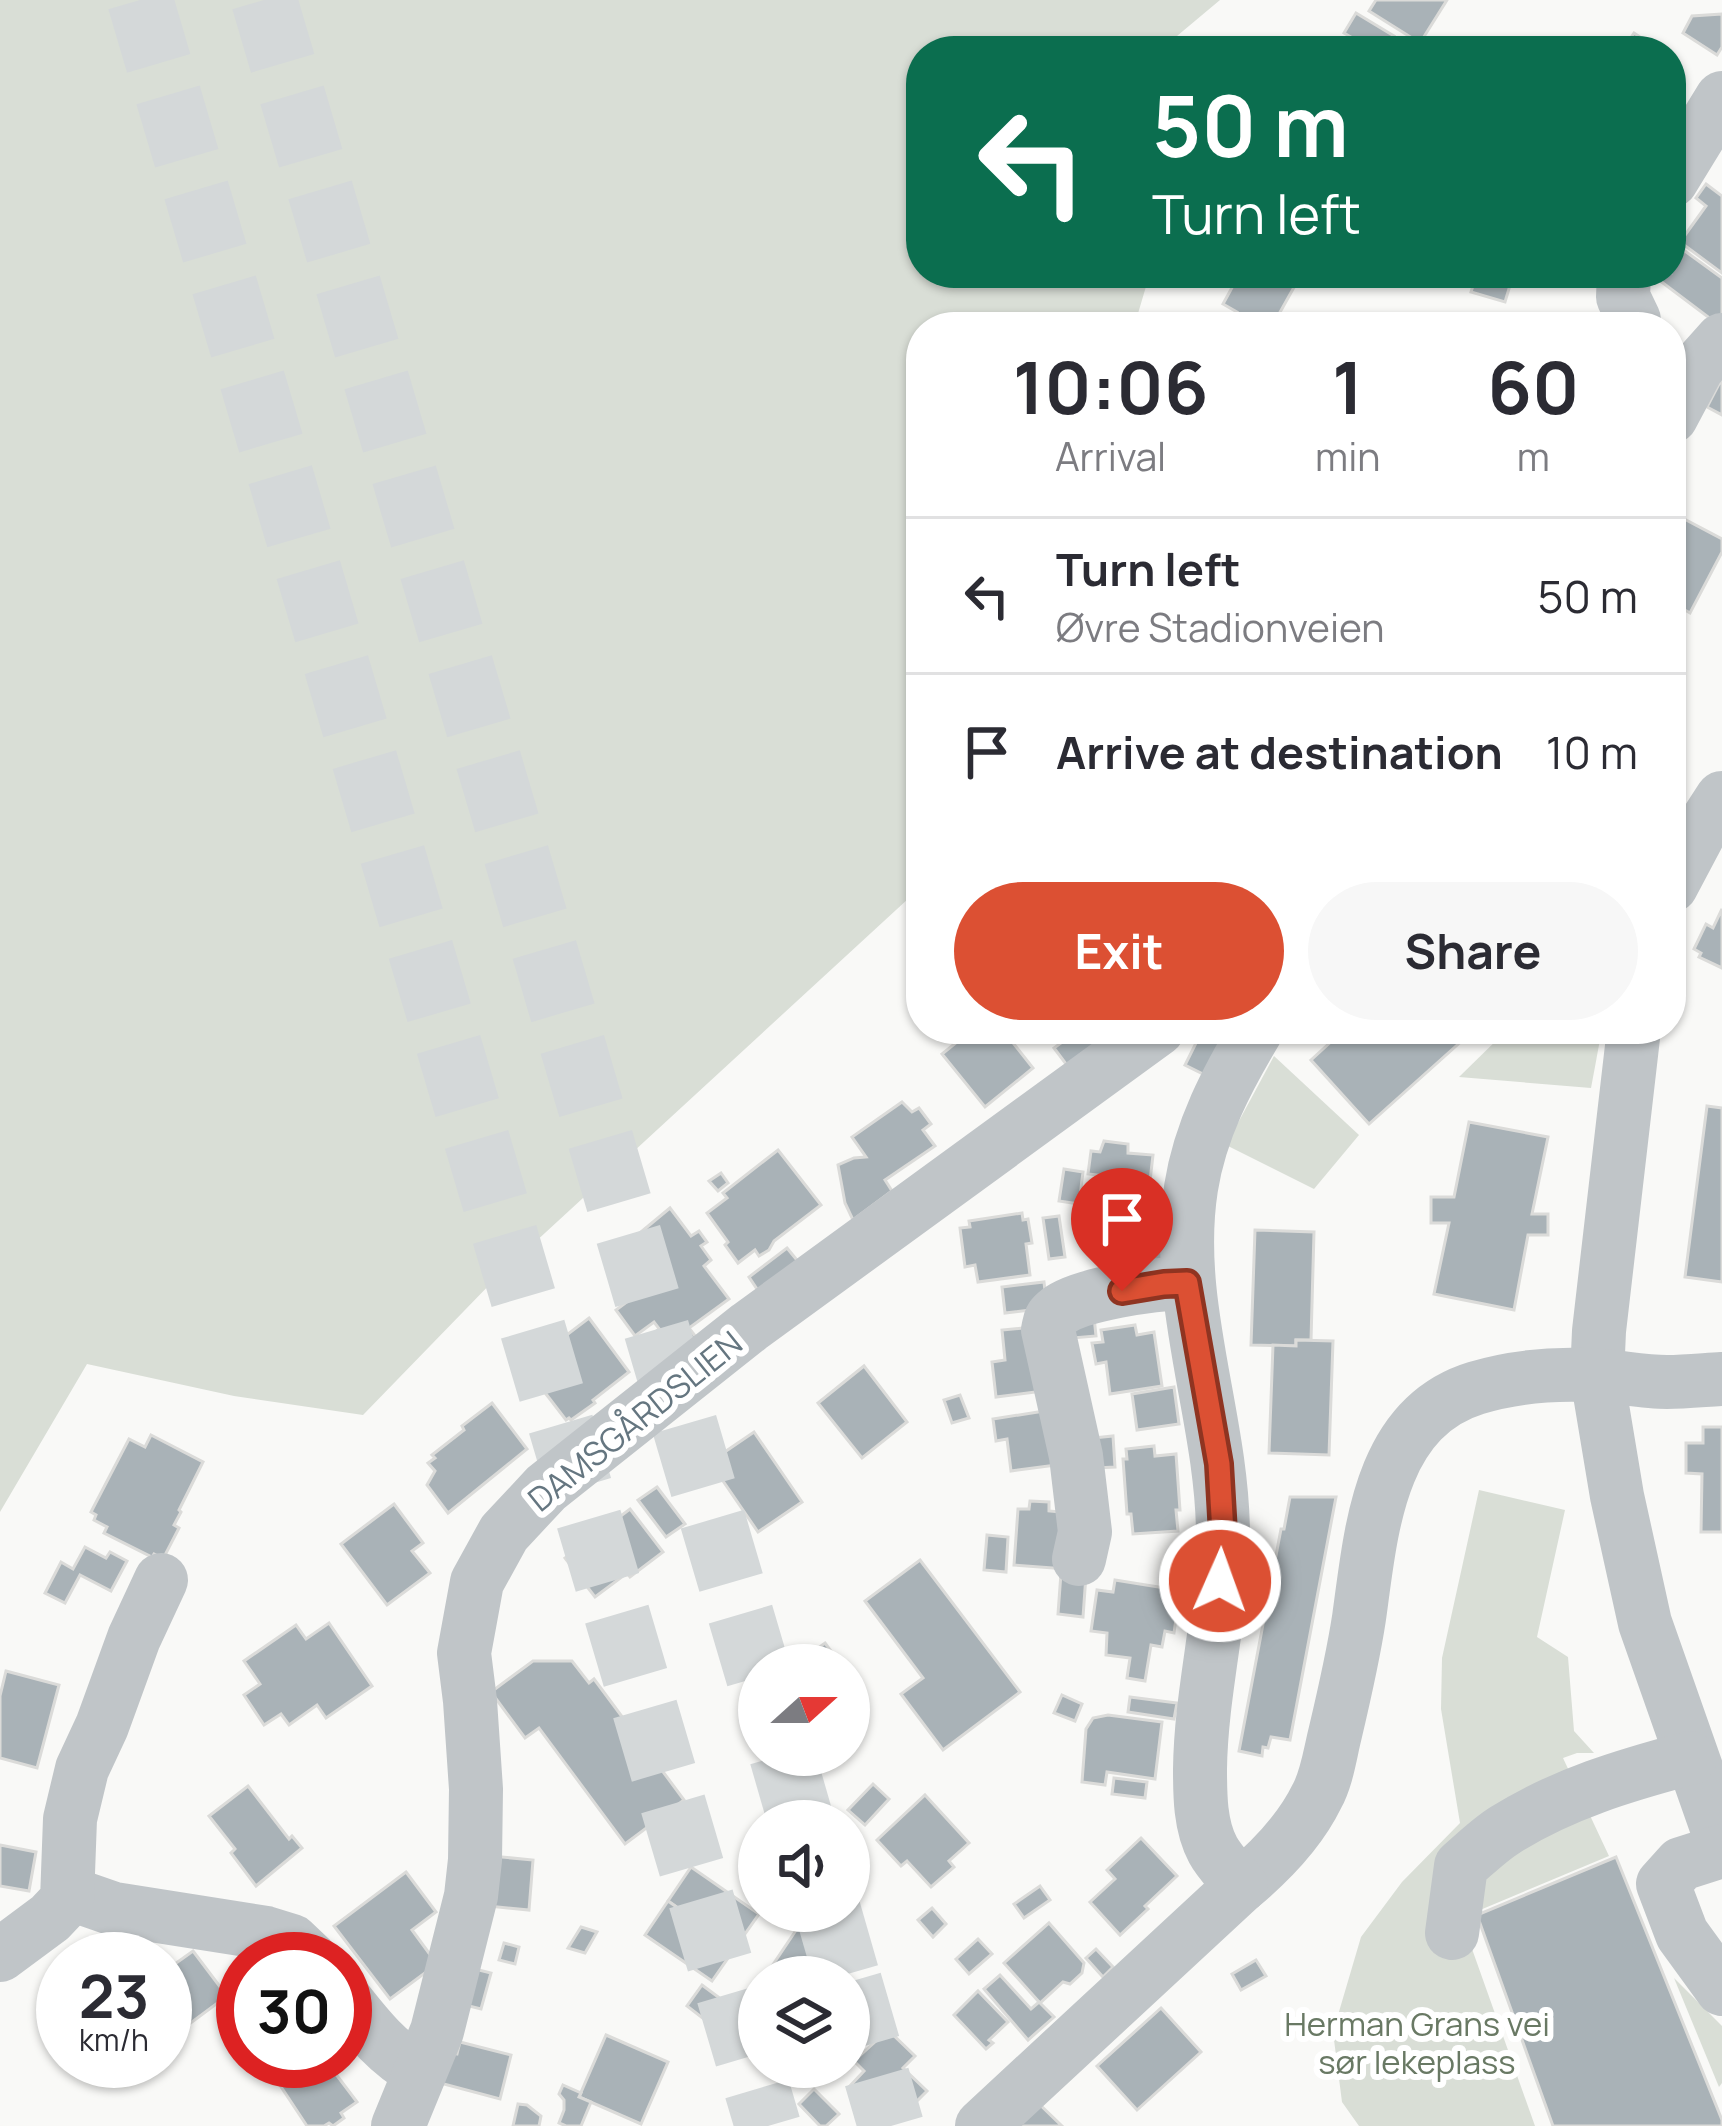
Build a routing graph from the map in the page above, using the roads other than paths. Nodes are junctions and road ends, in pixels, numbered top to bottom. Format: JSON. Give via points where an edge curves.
{"nodes":[{"id":1,"x":1722,"y":98,"type":"edge"},
{"id":2,"x":1686,"y":157,"type":"edge"},
{"id":3,"x":1722,"y":797,"type":"edge"},
{"id":4,"x":1686,"y":858,"type":"edge"},
{"id":5,"x":1138,"y":1044,"type":"edge"},
{"id":6,"x":1248,"y":1044,"type":"edge"},
{"id":7,"x":1632,"y":1044,"type":"edge"},
{"id":8,"x":1187,"y":1283,"type":"junction"},
{"id":9,"x":1597,"y":1376,"type":"junction"},
{"id":10,"x":1722,"y":1379,"type":"edge"},
{"id":11,"x":1079,"y":1558,"type":"dead end"},
{"id":12,"x":160,"y":1580,"type":"dead end"},
{"id":13,"x":1690,"y":1758,"type":"junction"},
{"id":14,"x":1722,"y":1846,"type":"edge"},
{"id":15,"x":1241,"y":1886,"type":"junction"},
{"id":16,"x":68,"y":1893,"type":"junction"},
{"id":17,"x":260,"y":1932,"type":"edge"},
{"id":18,"x":1452,"y":1934,"type":"dead end"},
{"id":19,"x":0,"y":1955,"type":"edge"},
{"id":20,"x":1722,"y":1989,"type":"edge"},
{"id":21,"x":372,"y":2033,"type":"edge"},
{"id":22,"x":420,"y":2071,"type":"junction"},
{"id":23,"x":398,"y":2126,"type":"edge"},
{"id":24,"x":982,"y":2126,"type":"edge"}],
"edges":[{"from":1,"to":2,"type":"street"},
{"from":3,"to":4,"type":"street"},
{"from":5,"to":22,"type":"street","name":"DAMSGÅRDSLIEN","via":[[749,1327],[546,1488],[504,1533],[477,1582],[464,1653],[476,1790],[471,1896]]},
{"from":6,"to":8,"type":"street","via":[[1200,1147]]},
{"from":7,"to":9,"type":"street"},
{"from":8,"to":11,"type":"street","via":[[1080,1299],[1050,1319],[1083,1513]]},
{"from":8,"to":15,"type":"street","via":[[1223,1533],[1200,1803],[1212,1848]]},
{"from":9,"to":10,"type":"street"},
{"from":9,"to":13,"type":"street","via":[[1645,1623]]},
{"from":9,"to":15,"type":"street","via":[[1473,1389],[1422,1421],[1401,1448],[1377,1510],[1319,1793]]},
{"from":12,"to":16,"type":"street","via":[[82,1769],[70,1819]]},
{"from":13,"to":14,"type":"street"},
{"from":13,"to":18,"type":"street","via":[[1580,1792],[1504,1831],[1461,1866]]},
{"from":14,"to":20,"type":"street","via":[[1681,1864],[1663,1884],[1682,1934]]},
{"from":15,"to":24,"type":"street"},
{"from":16,"to":17,"type":"street","via":[[114,1909]]},
{"from":16,"to":19,"type":"street","via":[[50,1918]]},
{"from":21,"to":22,"type":"street"},
{"from":22,"to":23,"type":"street","name":"DAMSGÅRDSLIEN"}]}
